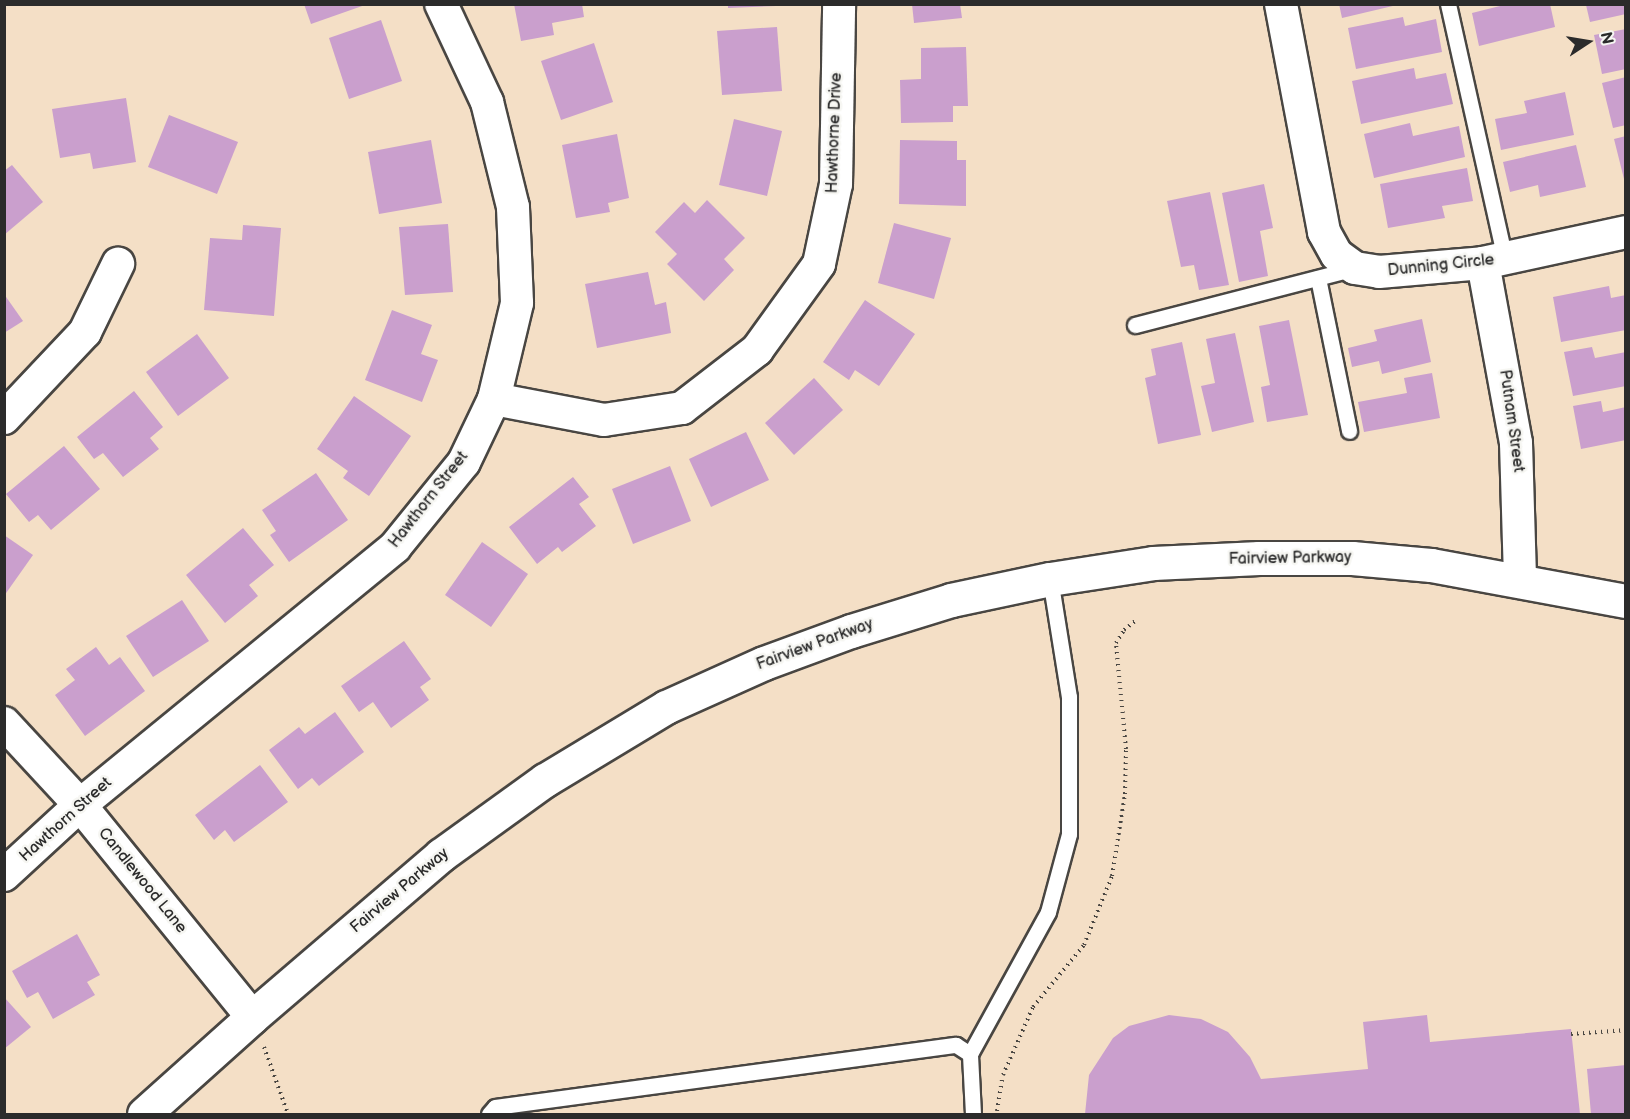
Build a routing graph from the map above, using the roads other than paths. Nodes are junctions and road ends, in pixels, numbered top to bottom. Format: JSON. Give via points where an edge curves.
{"nodes":[{"id":1,"x":441,"y":4,"type":"edge"},
{"id":2,"x":839,"y":4,"type":"edge"},
{"id":3,"x":1281,"y":4,"type":"edge"},
{"id":4,"x":1449,"y":4,"type":"edge"},
{"id":5,"x":1626,"y":232,"type":"edge"},
{"id":6,"x":1494,"y":260,"type":"junction"},
{"id":7,"x":118,"y":264,"type":"dead end"},
{"id":8,"x":1355,"y":268,"type":"junction"},
{"id":9,"x":1318,"y":278,"type":"junction"},
{"id":10,"x":1135,"y":325,"type":"dead end"},
{"id":11,"x":494,"y":399,"type":"junction"},
{"id":12,"x":4,"y":418,"type":"edge"},
{"id":13,"x":1349,"y":431,"type":"dead end"},
{"id":14,"x":1050,"y":579,"type":"junction"},
{"id":15,"x":1520,"y":580,"type":"junction"},
{"id":16,"x":1626,"y":601,"type":"edge"},
{"id":17,"x":4,"y":723,"type":"edge"},
{"id":18,"x":80,"y":805,"type":"junction"},
{"id":19,"x":4,"y":875,"type":"edge"},
{"id":20,"x":252,"y":1017,"type":"junction"},
{"id":21,"x":970,"y":1054,"type":"junction"},
{"id":22,"x":144,"y":1114,"type":"edge"},
{"id":23,"x":489,"y":1114,"type":"edge"},
{"id":24,"x":973,"y":1114,"type":"edge"}],
"edges":[{"from":1,"to":11,"type":"street","name":"Hawthorn Street","via":[[488,102],[513,207],[517,303]]},
{"from":2,"to":11,"type":"street","name":"Hawthorne Drive","via":[[836,184],[819,264],[757,350],[682,408],[604,420]]},
{"from":3,"to":8,"type":"street","via":[[1324,232],[1337,255]]},
{"from":4,"to":6,"type":"lane"},
{"from":5,"to":6,"type":"street","name":"Dunning Circle"},
{"from":6,"to":8,"type":"street","name":"Dunning Circle","via":[[1379,273]]},
{"from":6,"to":15,"type":"street","name":"Putnam Street","via":[[1516,443]]},
{"from":7,"to":12,"type":"street","via":[[86,332]]},
{"from":8,"to":9,"type":"lane"},
{"from":9,"to":10,"type":"lane"},
{"from":9,"to":13,"type":"lane"},
{"from":11,"to":18,"type":"street","name":"Hawthorn Street","via":[[464,462],[395,547]]},
{"from":14,"to":15,"type":"main road","name":"Fairview Parkway","via":[[1153,563],[1352,558]]},
{"from":14,"to":20,"type":"main road","name":"Fairview Parkway","via":[[951,600],[850,631],[764,663],[666,707],[545,780],[441,855]]},
{"from":14,"to":21,"type":"lane","via":[[1069,698],[1069,834],[1048,912]]},
{"from":15,"to":16,"type":"main road","name":"Fairview Parkway"},
{"from":17,"to":18,"type":"street","name":"Candlewood Lane"},
{"from":18,"to":19,"type":"street","name":"Hawthorn Street"},
{"from":18,"to":20,"type":"street","name":"Candlewood Lane"},
{"from":20,"to":22,"type":"main road","name":"Fairview Parkway"},
{"from":21,"to":23,"type":"lane","via":[[956,1045],[495,1107]]},
{"from":21,"to":24,"type":"lane"}]}
